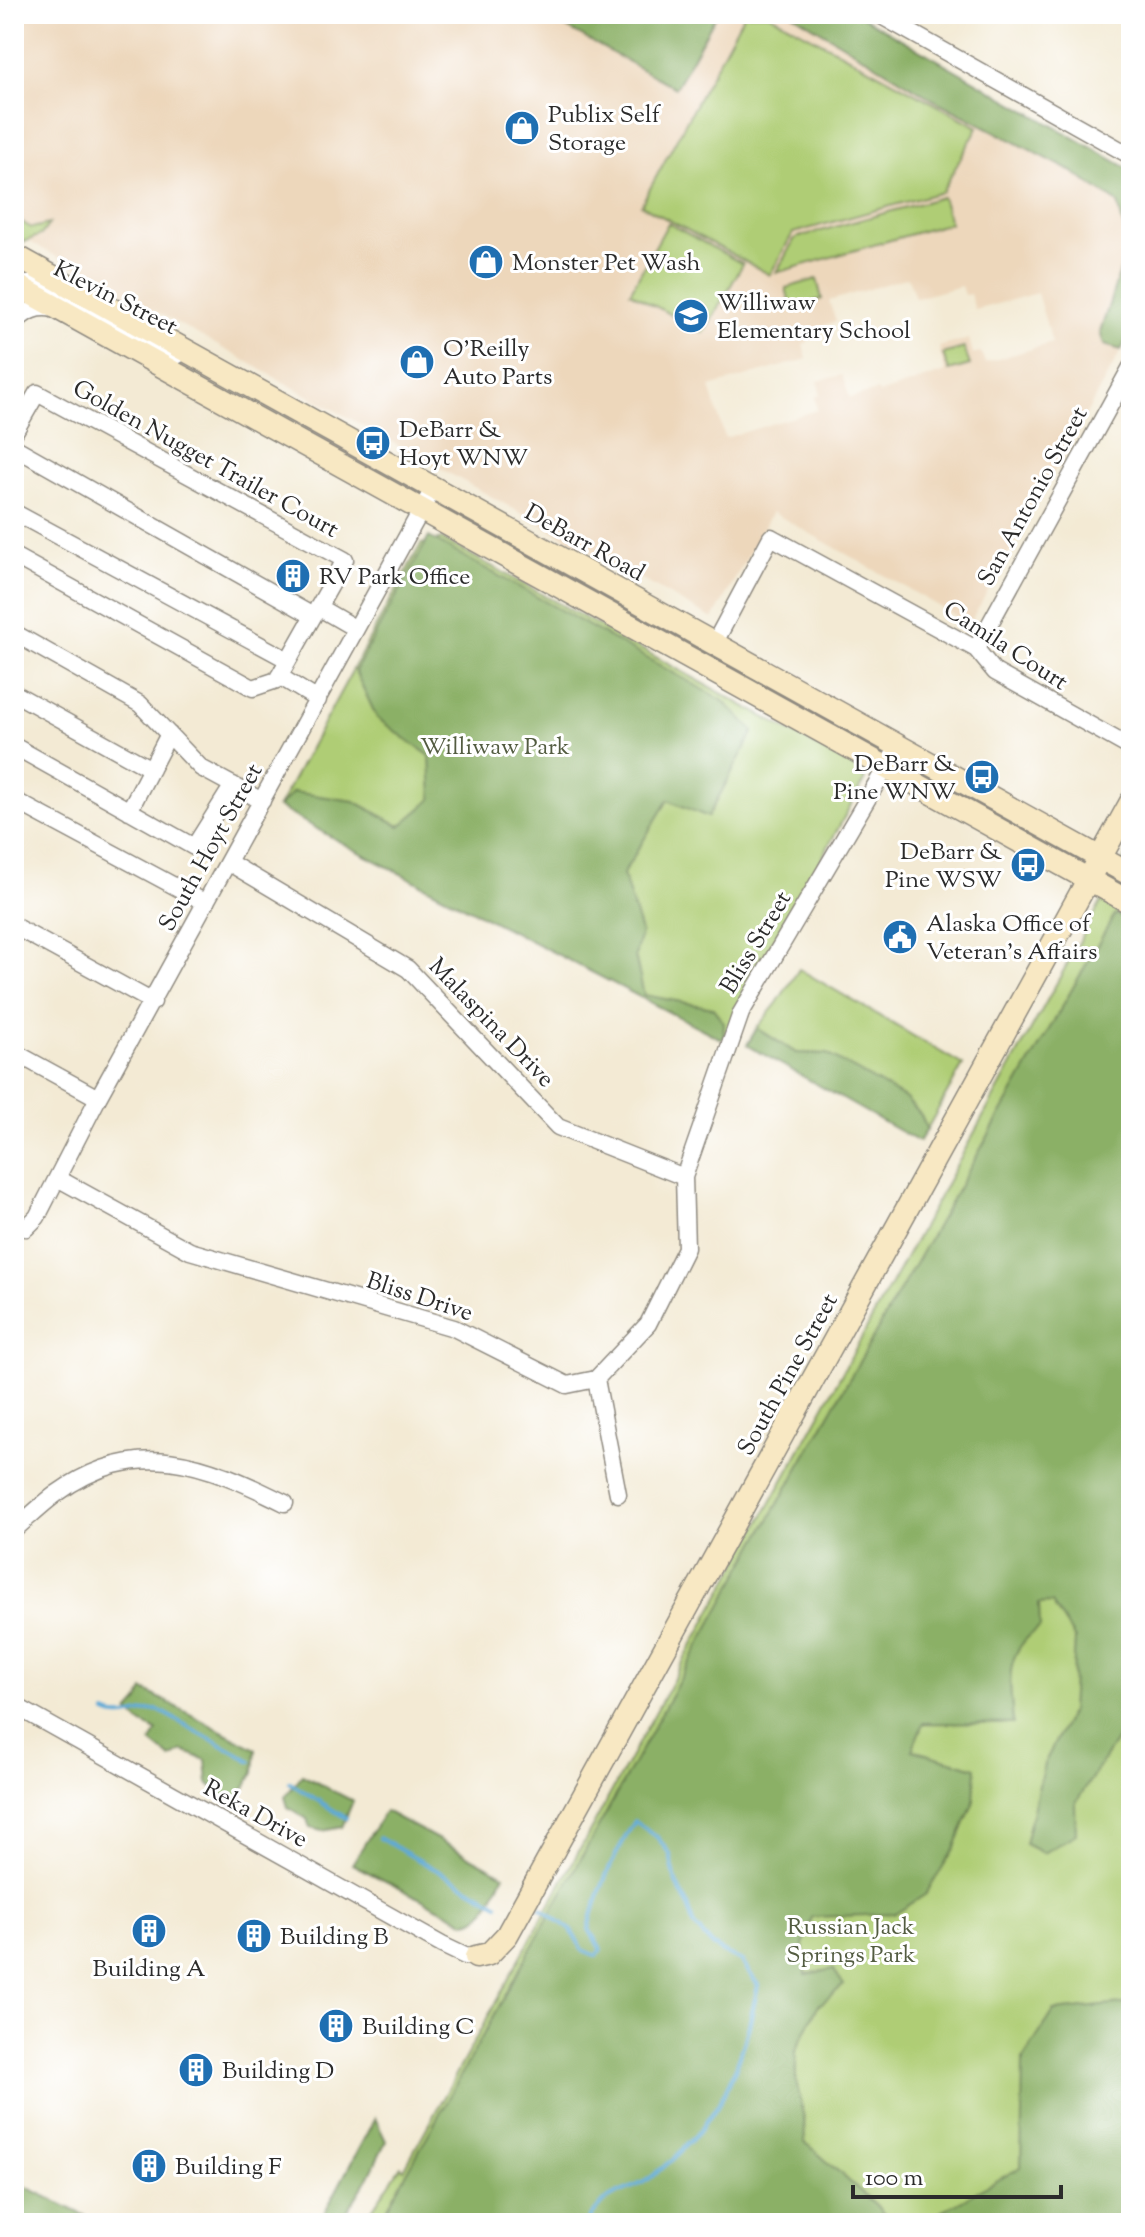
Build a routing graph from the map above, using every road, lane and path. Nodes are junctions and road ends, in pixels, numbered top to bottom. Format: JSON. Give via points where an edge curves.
{"nodes":[{"id":1,"x":878,"y":14,"type":"edge"},
{"id":2,"x":1131,"y":156,"type":"edge"},
{"id":3,"x":14,"y":255,"type":"edge"},
{"id":4,"x":16,"y":289,"type":"edge"},
{"id":5,"x":63,"y":311,"type":"junction"},
{"id":6,"x":14,"y":323,"type":"edge"},
{"id":7,"x":203,"y":360,"type":"junction"},
{"id":8,"x":1131,"y":367,"type":"edge"},
{"id":9,"x":14,"y":433,"type":"edge"},
{"id":10,"x":14,"y":447,"type":"edge"},
{"id":11,"x":434,"y":487,"type":"junction"},
{"id":12,"x":422,"y":509,"type":"junction"},
{"id":13,"x":14,"y":512,"type":"edge"},
{"id":14,"x":14,"y":556,"type":"edge"},
{"id":15,"x":316,"y":612,"type":"junction"},
{"id":16,"x":356,"y":629,"type":"junction"},
{"id":17,"x":14,"y":633,"type":"edge"},
{"id":18,"x":714,"y":644,"type":"junction"},
{"id":19,"x":976,"y":649,"type":"junction"},
{"id":20,"x":288,"y":660,"type":"junction"},
{"id":21,"x":279,"y":676,"type":"junction"},
{"id":22,"x":14,"y":693,"type":"edge"},
{"id":23,"x":318,"y":700,"type":"junction"},
{"id":24,"x":169,"y":734,"type":"junction"},
{"id":25,"x":14,"y":746,"type":"edge"},
{"id":26,"x":898,"y":747,"type":"junction"},
{"id":27,"x":1131,"y":748,"type":"edge"},
{"id":28,"x":886,"y":768,"type":"junction"},
{"id":29,"x":151,"y":769,"type":"junction"},
{"id":30,"x":233,"y":785,"type":"junction"},
{"id":31,"x":14,"y":800,"type":"edge"},
{"id":32,"x":262,"y":801,"type":"junction"},
{"id":33,"x":1131,"y":802,"type":"edge"},
{"id":34,"x":129,"y":811,"type":"junction"},
{"id":35,"x":1100,"y":858,"type":"junction"},
{"id":36,"x":228,"y":862,"type":"junction"},
{"id":37,"x":1131,"y":875,"type":"edge"},
{"id":38,"x":1089,"y":879,"type":"junction"},
{"id":39,"x":206,"y":903,"type":"junction"},
{"id":40,"x":1131,"y":903,"type":"edge"},
{"id":41,"x":14,"y":926,"type":"edge"},
{"id":42,"x":153,"y":1002,"type":"junction"},
{"id":43,"x":14,"y":1052,"type":"edge"},
{"id":44,"x":98,"y":1098,"type":"junction"},
{"id":45,"x":684,"y":1177,"type":"junction"},
{"id":46,"x":59,"y":1179,"type":"junction"},
{"id":47,"x":20,"y":1224,"type":"edge"},
{"id":48,"x":596,"y":1379,"type":"junction"},
{"id":49,"x":618,"y":1494,"type":"dead end"},
{"id":50,"x":285,"y":1503,"type":"dead end"},
{"id":51,"x":14,"y":1530,"type":"edge"},
{"id":52,"x":14,"y":1705,"type":"edge"},
{"id":53,"x":476,"y":1957,"type":"joint"}],
"edges":[{"from":1,"to":2,"type":"street"},
{"from":3,"to":7,"type":"main road","name":"DeBarr Road"},
{"from":4,"to":5,"type":"main road","name":"DeBarr Road"},
{"from":4,"to":7,"type":"street","name":"Klevin Street","via":[[40,284],[164,350]]},
{"from":5,"to":6,"type":"street","name":"Klevin Street","via":[[38,307]]},
{"from":5,"to":12,"type":"main road","name":"DeBarr Road"},
{"from":7,"to":11,"type":"main road","name":"DeBarr Road"},
{"from":8,"to":19,"type":"street","name":"San Antonio Street"},
{"from":9,"to":15,"type":"street","name":"Golden Nugget Trailer Court","via":[[37,393],[345,560]]},
{"from":10,"to":15,"type":"street"},
{"from":11,"to":12,"type":"street","name":"South Hoyt Street"},
{"from":11,"to":18,"type":"main road","name":"DeBarr Road"},
{"from":12,"to":16,"type":"street","name":"South Hoyt Street"},
{"from":12,"to":28,"type":"main road","name":"DeBarr Road"},
{"from":13,"to":20,"type":"street"},
{"from":14,"to":21,"type":"street","via":[[253,688]]},
{"from":15,"to":16,"type":"street"},
{"from":15,"to":20,"type":"street","name":"Golden Nugget Trailer Court"},
{"from":16,"to":23,"type":"street","name":"South Hoyt Street"},
{"from":17,"to":24,"type":"street","via":[[140,704]]},
{"from":18,"to":19,"type":"street","name":"Camila Court","via":[[771,537]]},
{"from":18,"to":26,"type":"main road","name":"DeBarr Road"},
{"from":19,"to":27,"type":"street","name":"Camila Court","via":[[995,672]]},
{"from":20,"to":21,"type":"street","name":"Golden Nugget Trailer Court"},
{"from":21,"to":23,"type":"street"},
{"from":22,"to":29,"type":"street"},
{"from":23,"to":32,"type":"street","name":"South Hoyt Street"},
{"from":24,"to":29,"type":"street"},
{"from":24,"to":30,"type":"street","via":[[201,768]]},
{"from":25,"to":34,"type":"street"},
{"from":26,"to":28,"type":"street","name":"Bliss Street"},
{"from":26,"to":35,"type":"main road","name":"DeBarr Road"},
{"from":28,"to":38,"type":"main road","name":"DeBarr Road"},
{"from":28,"to":45,"type":"street","name":"Bliss Street","via":[[741,1013]]},
{"from":29,"to":34,"type":"street"},
{"from":30,"to":32,"type":"street"},
{"from":30,"to":34,"type":"street","via":[[194,847]]},
{"from":31,"to":39,"type":"street"},
{"from":32,"to":36,"type":"street","name":"South Hoyt Street"},
{"from":33,"to":35,"type":"main road","name":"South Pine Street"},
{"from":35,"to":37,"type":"main road","name":"DeBarr Road"},
{"from":35,"to":38,"type":"main road","name":"South Pine Street"},
{"from":36,"to":39,"type":"street","name":"South Hoyt Street"},
{"from":36,"to":45,"type":"street","name":"Malaspina Drive","via":[[408,969],[558,1127]]},
{"from":38,"to":40,"type":"main road","name":"DeBarr Road"},
{"from":38,"to":53,"type":"main road","name":"South Pine Street","via":[[507,1935],[489,1954]]},
{"from":39,"to":42,"type":"street","name":"South Hoyt Street"},
{"from":41,"to":42,"type":"street"},
{"from":42,"to":44,"type":"street","name":"South Hoyt Street"},
{"from":43,"to":44,"type":"street"},
{"from":44,"to":46,"type":"street","name":"South Hoyt Street"},
{"from":45,"to":48,"type":"street","via":[[686,1248],[648,1324]]},
{"from":46,"to":47,"type":"street","name":"South Hoyt Street","via":[[37,1217]]},
{"from":46,"to":48,"type":"street","name":"Bliss Drive","via":[[190,1251],[454,1328],[567,1385]]},
{"from":48,"to":49,"type":"street"},
{"from":50,"to":51,"type":"street","via":[[218,1471],[150,1459],[77,1481]]},
{"from":52,"to":53,"type":"street","name":"Reka Drive","via":[[442,1945]]}]}
